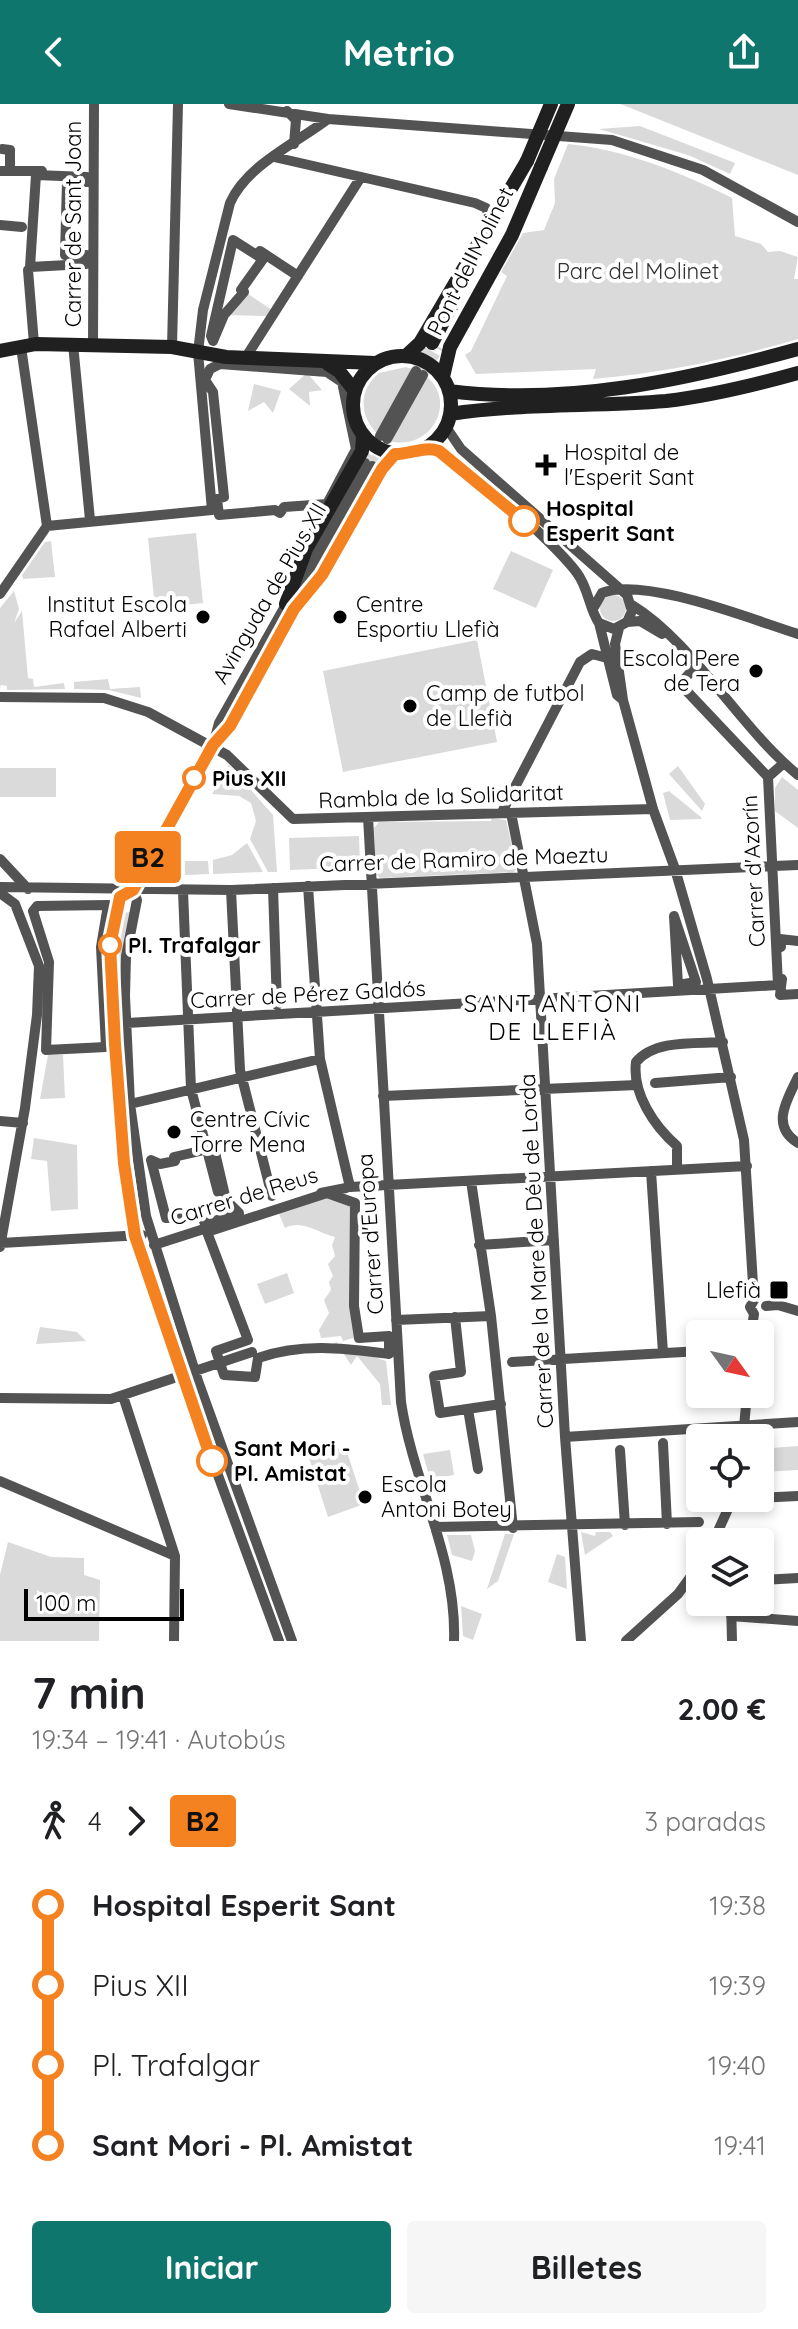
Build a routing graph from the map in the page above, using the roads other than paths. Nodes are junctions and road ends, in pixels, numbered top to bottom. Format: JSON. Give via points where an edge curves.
{"nodes":[{"id":1,"x":94,"y":104,"type":"edge"},
{"id":2,"x":178,"y":104,"type":"edge"},
{"id":3,"x":229,"y":104,"type":"edge"},
{"id":4,"x":551,"y":104,"type":"edge"},
{"id":5,"x":568,"y":104,"type":"edge"},
{"id":6,"x":287,"y":111,"type":"junction"},
{"id":7,"x":328,"y":119,"type":"junction"},
{"id":8,"x":295,"y":141,"type":"junction"},
{"id":9,"x":2,"y":149,"type":"edge"},
{"id":10,"x":274,"y":157,"type":"junction"},
{"id":11,"x":291,"y":161,"type":"junction"},
{"id":12,"x":534,"y":164,"type":"junction"},
{"id":13,"x":5,"y":171,"type":"edge"},
{"id":14,"x":90,"y":175,"type":"junction"},
{"id":15,"x":361,"y":177,"type":"junction"},
{"id":16,"x":491,"y":220,"type":"junction"},
{"id":17,"x":798,"y":222,"type":"edge"},
{"id":18,"x":0,"y":225,"type":"edge"},
{"id":19,"x":22,"y":227,"type":"dead end"},
{"id":20,"x":229,"y":231,"type":"dead end"},
{"id":21,"x":263,"y":259,"type":"joint"},
{"id":22,"x":28,"y":270,"type":"dead end"},
{"id":23,"x":298,"y":276,"type":"junction"},
{"id":24,"x":73,"y":344,"type":"junction"},
{"id":25,"x":28,"y":345,"type":"junction"},
{"id":26,"x":93,"y":345,"type":"junction"},
{"id":27,"x":436,"y":345,"type":"tunnel mouth"},
{"id":28,"x":172,"y":347,"type":"junction"},
{"id":29,"x":798,"y":349,"type":"edge"},
{"id":30,"x":0,"y":351,"type":"edge"},
{"id":31,"x":198,"y":352,"type":"junction"},
{"id":32,"x":407,"y":355,"type":"junction"},
{"id":33,"x":246,"y":357,"type":"junction"},
{"id":34,"x":375,"y":363,"type":"junction"},
{"id":35,"x":328,"y":364,"type":"junction"},
{"id":36,"x":265,"y":367,"type":"joint"},
{"id":37,"x":420,"y":373,"type":"tunnel mouth"},
{"id":38,"x":798,"y":373,"type":"edge"},
{"id":39,"x":443,"y":377,"type":"junction"},
{"id":40,"x":354,"y":390,"type":"junction"},
{"id":41,"x":449,"y":391,"type":"junction"},
{"id":42,"x":448,"y":420,"type":"junction"},
{"id":43,"x":363,"y":437,"type":"junction"},
{"id":44,"x":384,"y":437,"type":"tunnel mouth"},
{"id":45,"x":428,"y":447,"type":"junction"},
{"id":46,"x":395,"y":454,"type":"junction"},
{"id":47,"x":368,"y":464,"type":"tunnel mouth"},
{"id":48,"x":90,"y":520,"type":"junction"},
{"id":49,"x":47,"y":526,"type":"junction"},
{"id":50,"x":584,"y":557,"type":"junction"},
{"id":51,"x":581,"y":579,"type":"junction"},
{"id":52,"x":617,"y":590,"type":"junction"},
{"id":53,"x":0,"y":594,"type":"edge"},
{"id":54,"x":632,"y":605,"type":"junction"},
{"id":55,"x":290,"y":606,"type":"junction"},
{"id":56,"x":594,"y":607,"type":"junction"},
{"id":57,"x":599,"y":623,"type":"junction"},
{"id":58,"x":623,"y":625,"type":"junction"},
{"id":59,"x":798,"y":634,"type":"edge"},
{"id":60,"x":674,"y":642,"type":"junction"},
{"id":61,"x":607,"y":658,"type":"junction"},
{"id":62,"x":696,"y":666,"type":"junction"},
{"id":63,"x":0,"y":697,"type":"edge"},
{"id":64,"x":623,"y":700,"type":"junction"},
{"id":65,"x":213,"y":745,"type":"junction"},
{"id":66,"x":784,"y":763,"type":"junction"},
{"id":67,"x":798,"y":775,"type":"edge"},
{"id":68,"x":768,"y":777,"type":"junction"},
{"id":69,"x":653,"y":809,"type":"junction"},
{"id":70,"x":507,"y":813,"type":"junction"},
{"id":71,"x":368,"y":817,"type":"junction"},
{"id":72,"x":0,"y":859,"type":"edge"},
{"id":73,"x":798,"y":865,"type":"edge"},
{"id":74,"x":772,"y":866,"type":"junction"},
{"id":75,"x":675,"y":869,"type":"junction"},
{"id":76,"x":523,"y":878,"type":"junction"},
{"id":77,"x":370,"y":882,"type":"junction"},
{"id":78,"x":308,"y":886,"type":"junction"},
{"id":79,"x":0,"y":887,"type":"edge"},
{"id":80,"x":273,"y":888,"type":"junction"},
{"id":81,"x":28,"y":889,"type":"junction"},
{"id":82,"x":133,"y":890,"type":"junction"},
{"id":83,"x":231,"y":890,"type":"junction"},
{"id":84,"x":183,"y":891,"type":"junction"},
{"id":85,"x":0,"y":893,"type":"edge"},
{"id":86,"x":15,"y":904,"type":"junction"},
{"id":87,"x":798,"y":944,"type":"edge"},
{"id":88,"x":678,"y":985,"type":"joint"},
{"id":89,"x":778,"y":985,"type":"joint"},
{"id":90,"x":709,"y":990,"type":"junction"},
{"id":91,"x":798,"y":994,"type":"edge"},
{"id":92,"x":542,"y":1000,"type":"junction"},
{"id":93,"x":277,"y":1005,"type":"dead end"},
{"id":94,"x":379,"y":1010,"type":"junction"},
{"id":95,"x":317,"y":1013,"type":"junction"},
{"id":96,"x":235,"y":1017,"type":"junction"},
{"id":97,"x":186,"y":1021,"type":"junction"},
{"id":98,"x":127,"y":1023,"type":"junction"},
{"id":99,"x":723,"y":1042,"type":"junction"},
{"id":100,"x":46,"y":1050,"type":"joint"},
{"id":101,"x":320,"y":1059,"type":"junction"},
{"id":102,"x":242,"y":1076,"type":"junction"},
{"id":103,"x":731,"y":1077,"type":"junction"},
{"id":104,"x":798,"y":1077,"type":"edge"},
{"id":105,"x":644,"y":1084,"type":"junction"},
{"id":106,"x":547,"y":1088,"type":"junction"},
{"id":107,"x":191,"y":1089,"type":"junction"},
{"id":108,"x":383,"y":1096,"type":"junction"},
{"id":109,"x":130,"y":1104,"type":"junction"},
{"id":110,"x":0,"y":1121,"type":"edge"},
{"id":111,"x":23,"y":1123,"type":"junction"},
{"id":112,"x":798,"y":1143,"type":"edge"},
{"id":113,"x":207,"y":1145,"type":"junction"},
{"id":114,"x":747,"y":1166,"type":"junction"},
{"id":115,"x":677,"y":1169,"type":"junction"},
{"id":116,"x":651,"y":1171,"type":"junction"},
{"id":117,"x":550,"y":1174,"type":"junction"},
{"id":118,"x":471,"y":1181,"type":"junction"},
{"id":119,"x":386,"y":1184,"type":"junction"},
{"id":120,"x":348,"y":1187,"type":"junction"},
{"id":121,"x":218,"y":1192,"type":"dead end"},
{"id":122,"x":5,"y":1196,"type":"edge"},
{"id":123,"x":272,"y":1196,"type":"dead end"},
{"id":124,"x":150,"y":1234,"type":"junction"},
{"id":125,"x":135,"y":1236,"type":"junction"},
{"id":126,"x":554,"y":1240,"type":"junction"},
{"id":127,"x":0,"y":1245,"type":"edge"},
{"id":128,"x":154,"y":1245,"type":"junction"},
{"id":129,"x":479,"y":1245,"type":"junction"},
{"id":130,"x":754,"y":1300,"type":"junction"},
{"id":131,"x":766,"y":1306,"type":"junction"},
{"id":132,"x":798,"y":1311,"type":"edge"},
{"id":133,"x":754,"y":1314,"type":"junction"},
{"id":134,"x":491,"y":1316,"type":"junction"},
{"id":135,"x":455,"y":1317,"type":"junction"},
{"id":136,"x":396,"y":1320,"type":"junction"},
{"id":137,"x":753,"y":1320,"type":"edge"},
{"id":138,"x":252,"y":1352,"type":"dead end"},
{"id":139,"x":686,"y":1352,"type":"edge"},
{"id":140,"x":663,"y":1353,"type":"junction"},
{"id":141,"x":563,"y":1359,"type":"junction"},
{"id":142,"x":512,"y":1362,"type":"dead end"},
{"id":143,"x":220,"y":1363,"type":"junction"},
{"id":144,"x":194,"y":1372,"type":"junction"},
{"id":145,"x":181,"y":1376,"type":"junction"},
{"id":146,"x":123,"y":1396,"type":"junction"},
{"id":147,"x":0,"y":1398,"type":"edge"},
{"id":148,"x":501,"y":1404,"type":"junction"},
{"id":149,"x":468,"y":1409,"type":"junction"},
{"id":150,"x":798,"y":1422,"type":"edge"},
{"id":151,"x":762,"y":1424,"type":"edge"},
{"id":152,"x":686,"y":1429,"type":"edge"},
{"id":153,"x":565,"y":1437,"type":"junction"},
{"id":154,"x":663,"y":1443,"type":"dead end"},
{"id":155,"x":620,"y":1450,"type":"dead end"},
{"id":156,"x":478,"y":1469,"type":"dead end"},
{"id":157,"x":0,"y":1481,"type":"edge"},
{"id":158,"x":798,"y":1496,"type":"edge"},
{"id":159,"x":774,"y":1497,"type":"edge"},
{"id":160,"x":699,"y":1522,"type":"dead end"},
{"id":161,"x":670,"y":1524,"type":"junction"},
{"id":162,"x":572,"y":1525,"type":"junction"},
{"id":163,"x":625,"y":1525,"type":"junction"},
{"id":164,"x":435,"y":1527,"type":"junction"},
{"id":165,"x":513,"y":1528,"type":"junction"},
{"id":166,"x":175,"y":1556,"type":"junction"},
{"id":167,"x":798,"y":1578,"type":"edge"},
{"id":168,"x":774,"y":1579,"type":"edge"},
{"id":169,"x":686,"y":1589,"type":"edge"},
{"id":170,"x":731,"y":1616,"type":"joint"},
{"id":171,"x":798,"y":1621,"type":"edge"},
{"id":172,"x":174,"y":1641,"type":"edge"},
{"id":173,"x":279,"y":1641,"type":"edge"},
{"id":174,"x":292,"y":1641,"type":"edge"},
{"id":175,"x":454,"y":1641,"type":"edge"},
{"id":176,"x":581,"y":1641,"type":"edge"},
{"id":177,"x":626,"y":1641,"type":"edge"},
{"id":178,"x":732,"y":1641,"type":"edge"}],
"edges":[{"from":1,"to":14,"type":"street","name":"Carrer de Sant Joan"},
{"from":2,"to":28,"type":"street"},
{"from":3,"to":6,"type":"street"},
{"from":4,"to":12,"type":"street","name":"Pont del Molinet","bridge":true},
{"from":5,"to":12,"type":"street","name":"Pont del Molinet","bridge":true},
{"from":6,"to":7,"type":"street"},
{"from":6,"to":8,"type":"street","via":[[296,120]]},
{"from":7,"to":8,"type":"street"},
{"from":7,"to":17,"type":"street","via":[[612,140],[703,170]]},
{"from":8,"to":10,"type":"street"},
{"from":8,"to":11,"type":"street"},
{"from":9,"to":13,"type":"street","via":[[10,150]]},
{"from":10,"to":11,"type":"street"},
{"from":10,"to":31,"type":"street","via":[[237,187],[230,203]]},
{"from":11,"to":15,"type":"street"},
{"from":12,"to":16,"type":"street","name":"Pont del Molinet"},
{"from":12,"to":27,"type":"street","name":"Pont del Molinet"},
{"from":12,"to":39,"type":"street","name":"Pont del Molinet","via":[[512,235],[450,347]]},
{"from":13,"to":14,"type":"street"},
{"from":14,"to":14,"type":"street","via":[[36,175],[30,267],[86,264],[86,255],[65,255],[67,182],[87,182]]},
{"from":14,"to":26,"type":"street","name":"Carrer de Sant Joan"},
{"from":15,"to":16,"type":"street","via":[[475,203],[486,208]]},
{"from":15,"to":23,"type":"street"},
{"from":16,"to":32,"type":"street","name":"Pont del Molinet","via":[[420,343]]},
{"from":18,"to":19,"type":"street"},
{"from":20,"to":23,"type":"street"},
{"from":21,"to":21,"type":"street","via":[[233,240],[211,340],[228,307],[244,292]]},
{"from":22,"to":25,"type":"street"},
{"from":23,"to":33,"type":"street"},
{"from":24,"to":25,"type":"street"},
{"from":24,"to":26,"type":"street"},
{"from":24,"to":48,"type":"street"},
{"from":25,"to":30,"type":"street"},
{"from":25,"to":49,"type":"street"},
{"from":26,"to":28,"type":"street"},
{"from":28,"to":31,"type":"street"},
{"from":29,"to":41,"type":"street","via":[[630,387],[482,395]]},
{"from":31,"to":33,"type":"street"},
{"from":31,"to":48,"type":"street","via":[[212,510]]},
{"from":32,"to":34,"type":"street"},
{"from":32,"to":39,"type":"street","via":[[433,366]]},
{"from":33,"to":35,"type":"street"},
{"from":34,"to":35,"type":"street"},
{"from":34,"to":40,"type":"street"},
{"from":35,"to":40,"type":"street"},
{"from":36,"to":36,"type":"street","via":[[337,377],[346,391],[355,455],[327,504],[284,507],[280,513],[219,515],[217,499],[224,497],[213,392],[206,375],[220,364]]},
{"from":37,"to":44,"type":"street"},
{"from":38,"to":42,"type":"street","via":[[667,401],[483,409]]},
{"from":39,"to":41,"type":"street"},
{"from":40,"to":43,"type":"street","via":[[352,407]]},
{"from":41,"to":42,"type":"street"},
{"from":42,"to":45,"type":"street"},
{"from":42,"to":50,"type":"street","via":[[461,449]]},
{"from":43,"to":46,"type":"street"},
{"from":43,"to":55,"type":"street","via":[[362,451],[306,549]]},
{"from":45,"to":46,"type":"street"},
{"from":45,"to":51,"type":"street","via":[[452,459],[566,559]]},
{"from":46,"to":55,"type":"street","via":[[322,575]]},
{"from":47,"to":55,"type":"street","name":"Avinguda de Pius XII"},
{"from":48,"to":49,"type":"street"},
{"from":49,"to":53,"type":"street"},
{"from":50,"to":51,"type":"street"},
{"from":50,"to":52,"type":"street"},
{"from":51,"to":56,"type":"street"},
{"from":52,"to":54,"type":"street"},
{"from":52,"to":56,"type":"street","via":[[602,593]]},
{"from":52,"to":59,"type":"street","via":[[662,593]]},
{"from":54,"to":58,"type":"street"},
{"from":54,"to":60,"type":"street"},
{"from":55,"to":65,"type":"street","name":"Avinguda de Pius XII","via":[[230,726]]},
{"from":56,"to":57,"type":"street"},
{"from":57,"to":58,"type":"street","via":[[609,628]]},
{"from":57,"to":61,"type":"street"},
{"from":58,"to":60,"type":"street","via":[[640,621]]},
{"from":58,"to":64,"type":"street","via":[[615,644]]},
{"from":60,"to":62,"type":"street"},
{"from":61,"to":64,"type":"street"},
{"from":61,"to":70,"type":"street","via":[[592,654],[580,662]]},
{"from":62,"to":66,"type":"street"},
{"from":62,"to":68,"type":"street","via":[[680,684]]},
{"from":63,"to":65,"type":"street","name":"Rambla de la Solidaritat","via":[[120,701]]},
{"from":64,"to":69,"type":"street"},
{"from":65,"to":71,"type":"street","name":"Rambla de la Solidaritat","via":[[293,819]]},
{"from":65,"to":82,"type":"street","name":"Avinguda de Pius XII"},
{"from":66,"to":67,"type":"street"},
{"from":66,"to":68,"type":"street","name":"Carrer d'Azorín"},
{"from":68,"to":74,"type":"street","name":"Carrer d'Azorín"},
{"from":69,"to":70,"type":"street","name":"Rambla de la Solidaritat"},
{"from":69,"to":75,"type":"street"},
{"from":70,"to":71,"type":"street","name":"Rambla de la Solidaritat"},
{"from":70,"to":76,"type":"street","name":"Carrer de la Mare de Déu de Lorda"},
{"from":71,"to":77,"type":"street","name":"Carrer d'Europa"},
{"from":72,"to":81,"type":"street"},
{"from":73,"to":74,"type":"street","name":"Carrer de Ramiro de Maeztu"},
{"from":74,"to":75,"type":"street","name":"Carrer de Ramiro de Maeztu"},
{"from":74,"to":89,"type":"street","name":"Carrer d'Azorín"},
{"from":75,"to":76,"type":"street","name":"Carrer de Ramiro de Maeztu"},
{"from":75,"to":90,"type":"street"},
{"from":76,"to":77,"type":"street","name":"Carrer de Ramiro de Maeztu"},
{"from":76,"to":92,"type":"street","name":"Carrer de la Mare de Déu de Lorda"},
{"from":77,"to":78,"type":"street","name":"Carrer de Ramiro de Maeztu"},
{"from":77,"to":94,"type":"street","name":"Carrer d'Europa"},
{"from":78,"to":80,"type":"street","name":"Carrer de Ramiro de Maeztu"},
{"from":78,"to":95,"type":"street"},
{"from":79,"to":81,"type":"street","name":"Carrer de Ramiro de Maeztu"},
{"from":80,"to":83,"type":"street","name":"Carrer de Ramiro de Maeztu"},
{"from":80,"to":93,"type":"street"},
{"from":81,"to":82,"type":"street","name":"Carrer de Ramiro de Maeztu"},
{"from":81,"to":86,"type":"street"},
{"from":82,"to":84,"type":"street","name":"Carrer de Ramiro de Maeztu"},
{"from":82,"to":98,"type":"street","via":[[137,900],[126,956]]},
{"from":82,"to":125,"type":"street","name":"Avinguda de Pius XII","via":[[120,897],[110,945],[123,1154]]},
{"from":83,"to":84,"type":"street","name":"Carrer de Ramiro de Maeztu"},
{"from":83,"to":96,"type":"street"},
{"from":84,"to":97,"type":"street"},
{"from":85,"to":86,"type":"street"},
{"from":86,"to":111,"type":"street","via":[[39,966]]},
{"from":87,"to":91,"type":"street","via":[[780,939],[780,995]]},
{"from":88,"to":88,"type":"street","via":[[696,982],[674,916],[675,943]]},
{"from":89,"to":90,"type":"street","name":"Carrer de Pérez Galdós"},
{"from":90,"to":92,"type":"street","name":"Carrer de Pérez Galdós"},
{"from":90,"to":99,"type":"street"},
{"from":92,"to":94,"type":"street","name":"Carrer de Pérez Galdós"},
{"from":92,"to":106,"type":"street","name":"Carrer de la Mare de Déu de Lorda"},
{"from":94,"to":95,"type":"street","name":"Carrer de Pérez Galdós"},
{"from":94,"to":108,"type":"street","name":"Carrer d'Europa"},
{"from":95,"to":96,"type":"street","name":"Carrer de Pérez Galdós"},
{"from":95,"to":101,"type":"street"},
{"from":96,"to":97,"type":"street","name":"Carrer de Pérez Galdós"},
{"from":96,"to":102,"type":"street"},
{"from":97,"to":98,"type":"street","name":"Carrer de Pérez Galdós"},
{"from":97,"to":107,"type":"street"},
{"from":98,"to":109,"type":"street"},
{"from":99,"to":103,"type":"street"},
{"from":99,"to":105,"type":"street","via":[[647,1052],[636,1062]]},
{"from":100,"to":100,"type":"street","via":[[106,1047],[101,947],[108,905],[37,906],[33,911],[49,962]]},
{"from":101,"to":102,"type":"street"},
{"from":101,"to":120,"type":"street"},
{"from":102,"to":107,"type":"street"},
{"from":102,"to":123,"type":"street"},
{"from":103,"to":105,"type":"street"},
{"from":103,"to":114,"type":"street"},
{"from":104,"to":112,"type":"street","via":[[782,1114],[783,1126]]},
{"from":105,"to":106,"type":"street"},
{"from":105,"to":115,"type":"street","via":[[654,1121],[677,1146]]},
{"from":106,"to":108,"type":"street"},
{"from":106,"to":117,"type":"street","name":"Carrer de la Mare de Déu de Lorda"},
{"from":107,"to":109,"type":"street"},
{"from":107,"to":113,"type":"street"},
{"from":108,"to":119,"type":"street","name":"Carrer d'Europa"},
{"from":109,"to":124,"type":"street"},
{"from":110,"to":111,"type":"street"},
{"from":111,"to":122,"type":"street"},
{"from":113,"to":113,"type":"street","via":[[213,1144],[226,1200],[239,1213],[205,1224],[202,1216],[166,1218],[151,1160],[175,1161],[174,1157]]},
{"from":113,"to":121,"type":"street"},
{"from":114,"to":115,"type":"street","name":"Carrer de Reus"},
{"from":114,"to":130,"type":"street"},
{"from":115,"to":116,"type":"street","name":"Carrer de Reus"},
{"from":116,"to":117,"type":"street","name":"Carrer de Reus"},
{"from":116,"to":140,"type":"street"},
{"from":117,"to":118,"type":"street","name":"Carrer de Reus"},
{"from":117,"to":126,"type":"street","name":"Carrer de la Mare de Déu de Lorda"},
{"from":118,"to":119,"type":"street","name":"Carrer de Reus"},
{"from":118,"to":129,"type":"street"},
{"from":119,"to":120,"type":"street","name":"Carrer de Reus"},
{"from":119,"to":136,"type":"street","name":"Carrer d'Europa"},
{"from":120,"to":128,"type":"street","name":"Carrer de Reus"},
{"from":122,"to":127,"type":"street"},
{"from":124,"to":125,"type":"street"},
{"from":124,"to":128,"type":"street"},
{"from":125,"to":127,"type":"street"},
{"from":125,"to":145,"type":"street","name":"Avinguda de Pius XII"},
{"from":126,"to":129,"type":"street"},
{"from":126,"to":141,"type":"street","name":"Carrer de la Mare de Déu de Lorda"},
{"from":128,"to":144,"type":"street"},
{"from":129,"to":134,"type":"street"},
{"from":130,"to":131,"type":"street"},
{"from":130,"to":133,"type":"street"},
{"from":131,"to":132,"type":"street"},
{"from":131,"to":133,"type":"street"},
{"from":133,"to":137,"type":"street"},
{"from":134,"to":135,"type":"street"},
{"from":134,"to":148,"type":"street"},
{"from":135,"to":136,"type":"street"},
{"from":135,"to":149,"type":"street","via":[[461,1372],[434,1376],[440,1413]]},
{"from":136,"to":164,"type":"street","name":"Carrer d'Europa","via":[[407,1443]]},
{"from":138,"to":143,"type":"street"},
{"from":139,"to":140,"type":"street"},
{"from":140,"to":141,"type":"street"},
{"from":141,"to":142,"type":"street"},
{"from":141,"to":153,"type":"street","name":"Carrer de la Mare de Déu de Lorda"},
{"from":143,"to":143,"type":"street","via":[[224,1375],[255,1377],[258,1358],[280,1356],[296,1347],[389,1354],[389,1336],[359,1338],[354,1306],[355,1203],[327,1193],[207,1232],[248,1340],[216,1351]]},
{"from":143,"to":144,"type":"street"},
{"from":144,"to":145,"type":"street"},
{"from":144,"to":174,"type":"street"},
{"from":145,"to":146,"type":"street"},
{"from":145,"to":173,"type":"street","name":"Avinguda de Pius XII"},
{"from":146,"to":147,"type":"street"},
{"from":146,"to":166,"type":"street"},
{"from":148,"to":149,"type":"street"},
{"from":148,"to":165,"type":"street"},
{"from":149,"to":156,"type":"street"},
{"from":150,"to":151,"type":"street"},
{"from":152,"to":153,"type":"street"},
{"from":153,"to":162,"type":"street","name":"Carrer de la Mare de Déu de Lorda"},
{"from":154,"to":161,"type":"street"},
{"from":155,"to":163,"type":"street"},
{"from":157,"to":166,"type":"street"},
{"from":158,"to":159,"type":"street"},
{"from":160,"to":161,"type":"street"},
{"from":161,"to":163,"type":"street"},
{"from":162,"to":163,"type":"street"},
{"from":162,"to":165,"type":"street"},
{"from":162,"to":176,"type":"street","name":"Carrer de la Mare de Déu de Lorda"},
{"from":164,"to":165,"type":"street"},
{"from":164,"to":175,"type":"street","name":"Carrer d'Europa","via":[[449,1571]]},
{"from":166,"to":172,"type":"street"},
{"from":167,"to":168,"type":"street"},
{"from":169,"to":177,"type":"street"},
{"from":170,"to":171,"type":"street"},
{"from":170,"to":178,"type":"street"}]}
